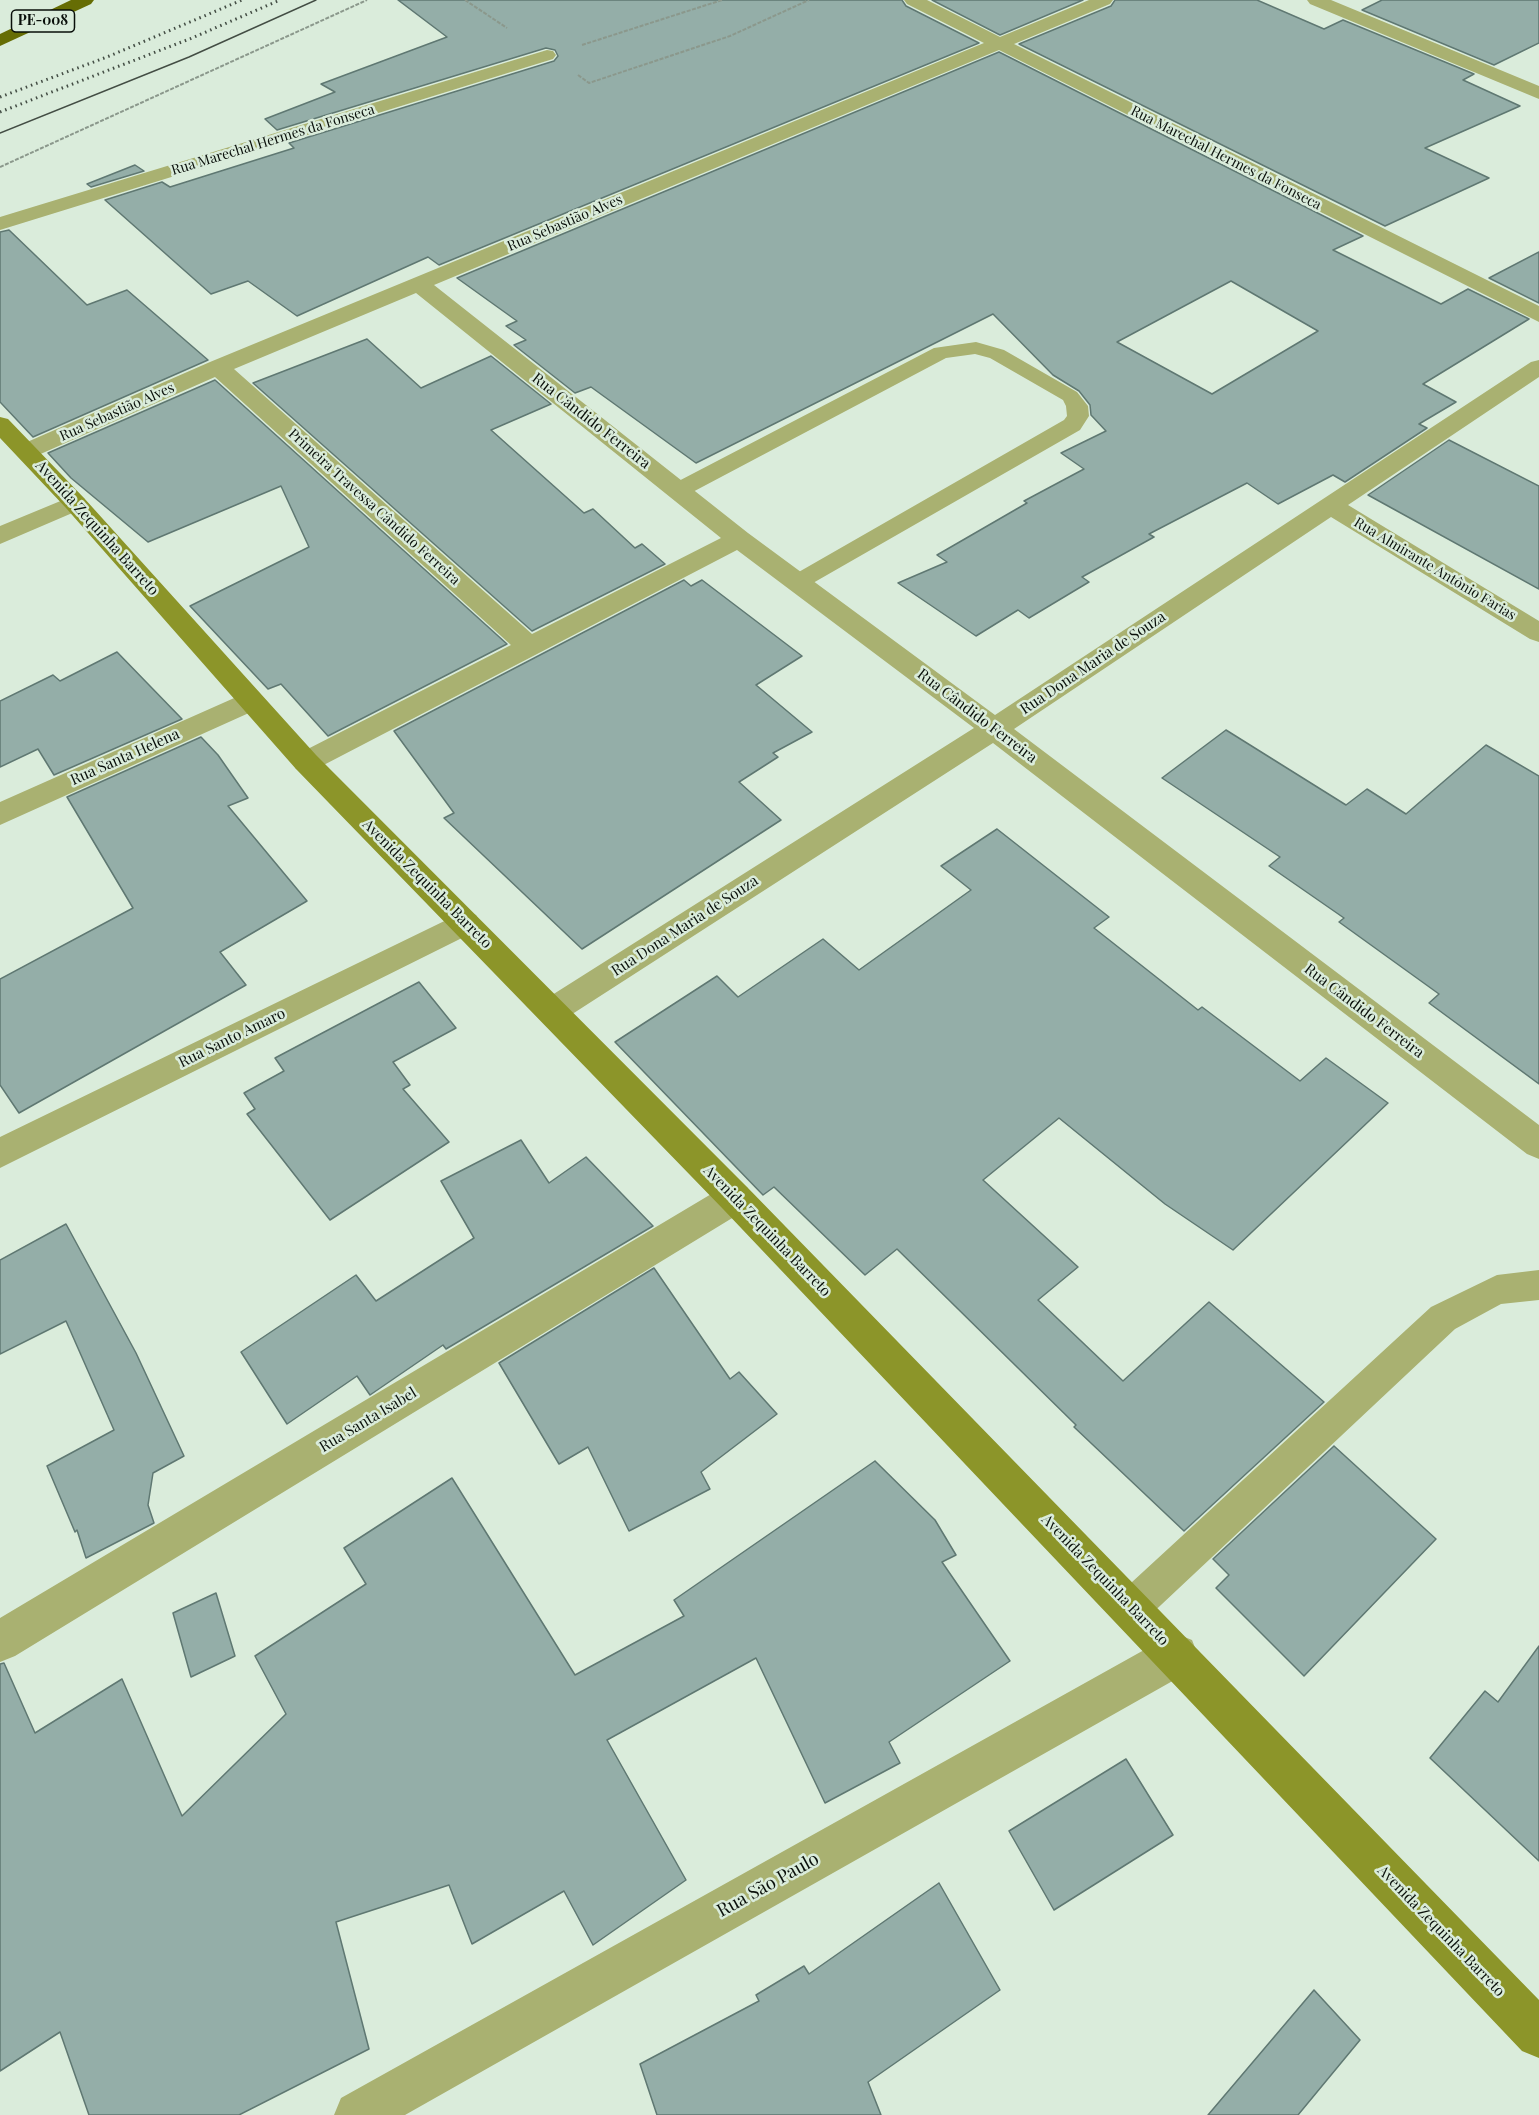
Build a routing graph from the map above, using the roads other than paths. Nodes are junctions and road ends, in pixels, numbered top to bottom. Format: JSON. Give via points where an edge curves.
{"nodes":[{"id":1,"x":85,"y":0,"type":"edge"},
{"id":2,"x":913,"y":0,"type":"edge"},
{"id":3,"x":1104,"y":0,"type":"edge"},
{"id":4,"x":1316,"y":0,"type":"edge"},
{"id":5,"x":0,"y":41,"type":"edge"},
{"id":6,"x":997,"y":44,"type":"junction"},
{"id":7,"x":547,"y":56,"type":"road end"},
{"id":8,"x":1539,"y":93,"type":"edge"},
{"id":9,"x":0,"y":224,"type":"edge"},
{"id":10,"x":419,"y":284,"type":"junction"},
{"id":11,"x":1539,"y":315,"type":"edge"},
{"id":12,"x":218,"y":367,"type":"junction"},
{"id":13,"x":1539,"y":367,"type":"edge"},
{"id":14,"x":0,"y":424,"type":"edge"},
{"id":15,"x":27,"y":451,"type":"junction"},
{"id":16,"x":679,"y":490,"type":"junction"},
{"id":17,"x":75,"y":503,"type":"junction"},
{"id":18,"x":1331,"y":506,"type":"junction"},
{"id":19,"x":0,"y":536,"type":"edge"},
{"id":20,"x":739,"y":539,"type":"junction"},
{"id":21,"x":798,"y":582,"type":"junction"},
{"id":22,"x":1539,"y":633,"type":"edge"},
{"id":23,"x":531,"y":647,"type":"junction"},
{"id":24,"x":250,"y":700,"type":"junction"},
{"id":25,"x":994,"y":729,"type":"junction"},
{"id":26,"x":306,"y":762,"type":"junction"},
{"id":27,"x":0,"y":814,"type":"edge"},
{"id":28,"x":465,"y":923,"type":"junction"},
{"id":29,"x":552,"y":1011,"type":"junction"},
{"id":30,"x":1539,"y":1144,"type":"edge"},
{"id":31,"x":0,"y":1153,"type":"edge"},
{"id":32,"x":735,"y":1198,"type":"junction"},
{"id":33,"x":1539,"y":1286,"type":"edge"},
{"id":34,"x":1132,"y":1607,"type":"junction"},
{"id":35,"x":0,"y":1641,"type":"edge"},
{"id":36,"x":1177,"y":1655,"type":"junction"},
{"id":37,"x":1539,"y":2034,"type":"edge"},
{"id":38,"x":358,"y":2115,"type":"edge"}],
"edges":[{"from":1,"to":5,"type":"highway","number":"PE-008"},
{"from":2,"to":6,"type":"street","name":"Rua Marechal Hermes da Fonseca"},
{"from":3,"to":6,"type":"street","name":"Rua Sebastião Alves"},
{"from":4,"to":8,"type":"street"},
{"from":6,"to":10,"type":"street","name":"Rua Sebastião Alves"},
{"from":6,"to":11,"type":"street","name":"Rua Marechal Hermes da Fonseca"},
{"from":7,"to":9,"type":"street","name":"Rua Marechal Hermes da Fonseca"},
{"from":10,"to":12,"type":"street","name":"Rua Sebastião Alves"},
{"from":10,"to":16,"type":"street","name":"Rua Cândido Ferreira"},
{"from":12,"to":15,"type":"street","name":"Rua Sebastião Alves"},
{"from":12,"to":23,"type":"street","name":"Primeira Travessa Cândido Ferreira"},
{"from":13,"to":18,"type":"street","name":"Rua Dona Maria de Souza"},
{"from":14,"to":15,"type":"main road","name":"Avenida Zequinha Barreto"},
{"from":15,"to":17,"type":"main road","name":"Avenida Zequinha Barreto"},
{"from":16,"to":20,"type":"street","name":"Rua Cândido Ferreira"},
{"from":16,"to":21,"type":"lane","via":[[941,352],[976,348],[997,354],[1070,396],[1077,406],[1078,416],[1072,425]]},
{"from":17,"to":19,"type":"street"},
{"from":17,"to":24,"type":"main road","name":"Avenida Zequinha Barreto"},
{"from":18,"to":22,"type":"street","name":"Rua Almirante Antônio Farias"},
{"from":18,"to":25,"type":"street","name":"Rua Dona Maria de Souza"},
{"from":20,"to":21,"type":"street","name":"Rua Cândido Ferreira"},
{"from":20,"to":23,"type":"street"},
{"from":21,"to":25,"type":"street","name":"Rua Cândido Ferreira"},
{"from":23,"to":26,"type":"street"},
{"from":24,"to":26,"type":"main road","name":"Avenida Zequinha Barreto"},
{"from":24,"to":27,"type":"street","name":"Rua Santa Helena"},
{"from":25,"to":29,"type":"street","name":"Rua Dona Maria de Souza"},
{"from":25,"to":30,"type":"street","name":"Rua Cândido Ferreira"},
{"from":26,"to":28,"type":"main road","name":"Avenida Zequinha Barreto"},
{"from":28,"to":29,"type":"main road","name":"Avenida Zequinha Barreto"},
{"from":28,"to":31,"type":"street","name":"Rua Santo Amaro"},
{"from":29,"to":32,"type":"main road","name":"Avenida Zequinha Barreto"},
{"from":32,"to":34,"type":"main road","name":"Avenida Zequinha Barreto"},
{"from":32,"to":35,"type":"street","name":"Rua Santa Isabel"},
{"from":33,"to":34,"type":"lane","via":[[1497,1290],[1443,1318]]},
{"from":34,"to":36,"type":"main road","name":"Avenida Zequinha Barreto"},
{"from":36,"to":37,"type":"main road","name":"Avenida Zequinha Barreto"},
{"from":36,"to":38,"type":"street","name":"Rua São Paulo"}]}
